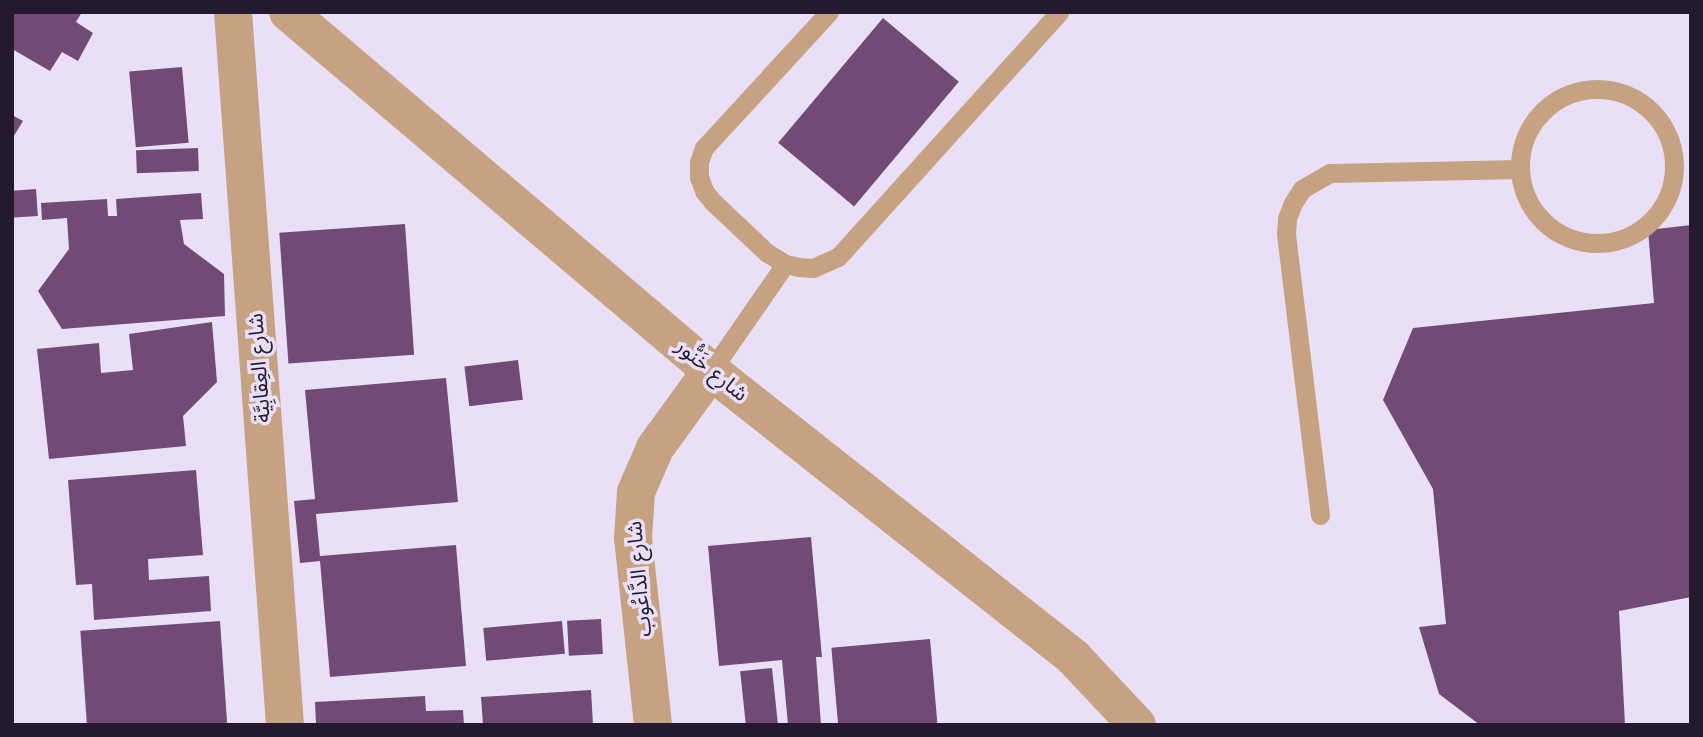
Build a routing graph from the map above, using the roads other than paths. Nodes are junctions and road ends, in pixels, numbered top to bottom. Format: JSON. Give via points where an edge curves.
{"nodes":[{"id":1,"x":233,"y":12,"type":"edge"},
{"id":2,"x":288,"y":12,"type":"edge"},
{"id":3,"x":829,"y":12,"type":"edge"},
{"id":4,"x":1059,"y":12,"type":"edge"},
{"id":5,"x":1520,"y":169,"type":"junction"},
{"id":6,"x":785,"y":264,"type":"junction"},
{"id":7,"x":711,"y":371,"type":"junction"},
{"id":8,"x":1320,"y":515,"type":"dead end"},
{"id":9,"x":285,"y":725,"type":"edge"},
{"id":10,"x":653,"y":725,"type":"edge"},
{"id":11,"x":1137,"y":725,"type":"edge"}],
"edges":[{"from":1,"to":9,"type":"street","name":"شارع العِقابِيَّة"},
{"from":2,"to":7,"type":"street","name":"شارع خَنُّور"},
{"from":3,"to":6,"type":"lane","via":[[704,148],[699,162],[701,184],[713,202]]},
{"from":4,"to":6,"type":"lane","via":[[838,257],[813,268]]},
{"from":5,"to":5,"type":"lane","via":[[1525,195],[1540,218],[1572,239],[1598,244],[1625,239],[1646,226],[1664,206],[1673,181],[1674,154],[1652,111],[1629,96],[1604,89],[1582,90],[1556,100],[1536,117],[1524,141]]},
{"from":5,"to":8,"type":"lane","via":[[1330,173],[1302,189],[1293,203],[1286,234]]},
{"from":6,"to":7,"type":"lane"},
{"from":7,"to":10,"type":"street","name":"شارع الدَّاعُوب","via":[[655,448],[636,492],[633,538]]},
{"from":7,"to":11,"type":"street","name":"شارع خَنُّور","via":[[1074,658]]}]}
